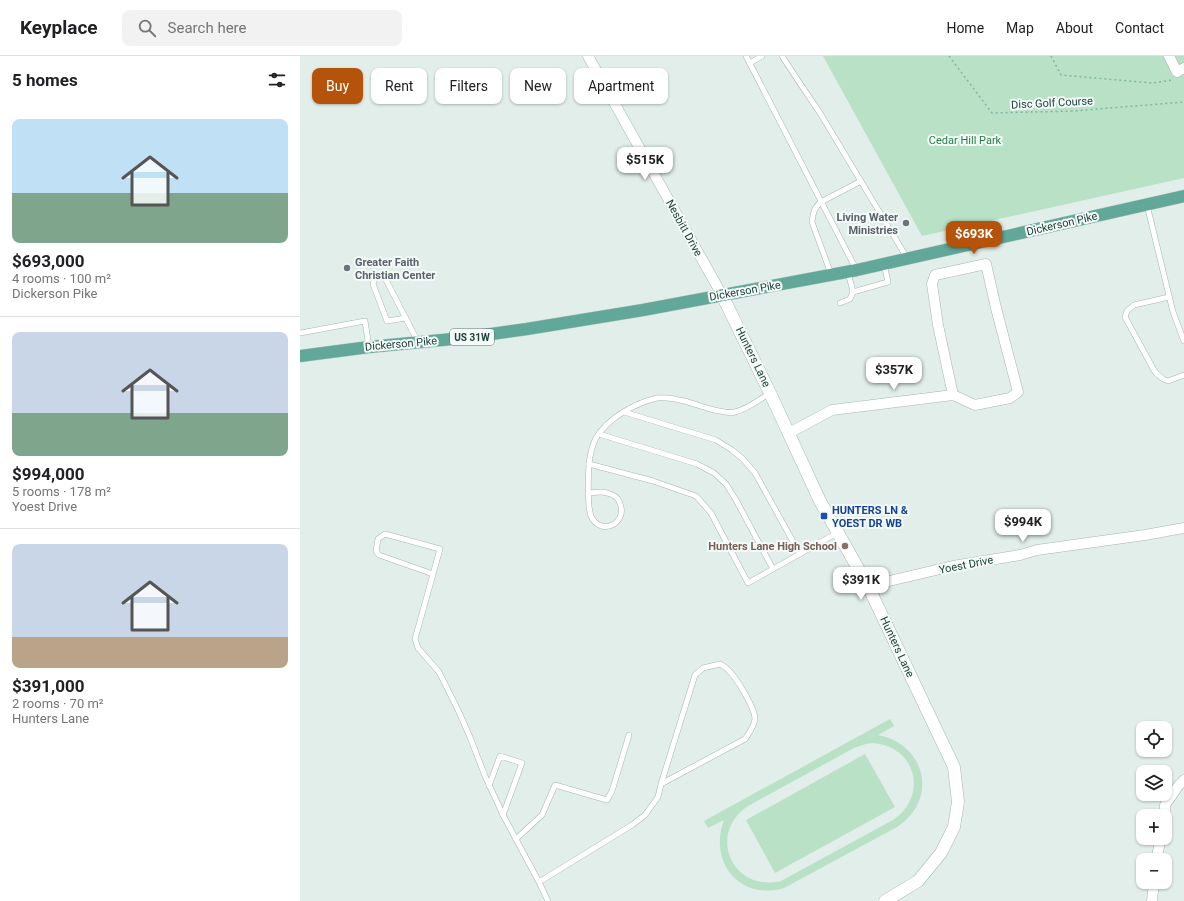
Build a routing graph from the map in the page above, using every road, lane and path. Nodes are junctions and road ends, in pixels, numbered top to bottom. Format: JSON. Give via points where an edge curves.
{"nodes":[{"id":1,"x":588,"y":56,"type":"edge"},
{"id":2,"x":746,"y":56,"type":"edge"},
{"id":3,"x":762,"y":56,"type":"edge"},
{"id":4,"x":782,"y":56,"type":"edge"},
{"id":5,"x":949,"y":56,"type":"edge"},
{"id":6,"x":1051,"y":56,"type":"edge"},
{"id":7,"x":1170,"y":56,"type":"edge"},
{"id":8,"x":750,"y":63,"type":"junction"},
{"id":9,"x":1184,"y":68,"type":"edge"},
{"id":10,"x":1178,"y":79,"type":"dead end"},
{"id":11,"x":1184,"y":102,"type":"edge"},
{"id":12,"x":861,"y":181,"type":"junction"},
{"id":13,"x":1184,"y":196,"type":"edge"},
{"id":14,"x":821,"y":202,"type":"junction"},
{"id":15,"x":1147,"y":205,"type":"junction"},
{"id":16,"x":907,"y":259,"type":"junction"},
{"id":17,"x":884,"y":264,"type":"junction"},
{"id":18,"x":852,"y":271,"type":"junction"},
{"id":19,"x":832,"y":275,"type":"junction"},
{"id":20,"x":852,"y":292,"type":"junction"},
{"id":21,"x":722,"y":295,"type":"junction"},
{"id":22,"x":1169,"y":298,"type":"junction"},
{"id":23,"x":840,"y":303,"type":"dead end"},
{"id":24,"x":406,"y":318,"type":"junction"},
{"id":25,"x":300,"y":333,"type":"edge"},
{"id":26,"x":1184,"y":341,"type":"edge"},
{"id":27,"x":418,"y":343,"type":"junction"},
{"id":28,"x":369,"y":347,"type":"junction"},
{"id":29,"x":300,"y":356,"type":"edge"},
{"id":30,"x":1184,"y":375,"type":"edge"},
{"id":31,"x":770,"y":393,"type":"junction"},
{"id":32,"x":953,"y":394,"type":"junction"},
{"id":33,"x":624,"y":412,"type":"junction"},
{"id":34,"x":789,"y":433,"type":"junction"},
{"id":35,"x":599,"y":434,"type":"junction"},
{"id":36,"x":589,"y":464,"type":"junction"},
{"id":37,"x":588,"y":493,"type":"junction"},
{"id":38,"x":1184,"y":528,"type":"edge"},
{"id":39,"x":838,"y":533,"type":"junction"},
{"id":40,"x":800,"y":554,"type":"junction"},
{"id":41,"x":773,"y":569,"type":"junction"},
{"id":42,"x":433,"y":574,"type":"junction"},
{"id":43,"x":868,"y":586,"type":"junction"},
{"id":44,"x":629,"y":736,"type":"dead end"},
{"id":45,"x":1184,"y":780,"type":"edge"},
{"id":46,"x":661,"y":784,"type":"junction"},
{"id":47,"x":489,"y":786,"type":"junction"},
{"id":48,"x":1165,"y":809,"type":"edge"},
{"id":49,"x":503,"y":815,"type":"junction"},
{"id":50,"x":516,"y":839,"type":"junction"},
{"id":51,"x":539,"y":882,"type":"junction"},
{"id":52,"x":1153,"y":889,"type":"edge"},
{"id":53,"x":548,"y":901,"type":"edge"},
{"id":54,"x":885,"y":901,"type":"edge"},
{"id":55,"x":1152,"y":901,"type":"edge"}],
"edges":[{"from":1,"to":21,"type":"street","name":"Nesbitt Drive"},
{"from":2,"to":8,"type":"lane"},
{"from":3,"to":8,"type":"lane"},
{"from":4,"to":12,"type":"lane"},
{"from":5,"to":11,"type":"path","name":"Disc Golf Course","via":[[992,113],[1073,111]]},
{"from":6,"to":10,"type":"path","via":[[1061,75],[1152,83]]},
{"from":7,"to":9,"type":"street","via":[[1177,72]]},
{"from":8,"to":14,"type":"lane"},
{"from":12,"to":14,"type":"lane"},
{"from":12,"to":16,"type":"lane"},
{"from":13,"to":15,"type":"main road","name":"Dickerson Pike","number":"US 31W"},
{"from":14,"to":18,"type":"lane"},
{"from":14,"to":19,"type":"lane","via":[[817,205],[812,222]]},
{"from":15,"to":16,"type":"main road","name":"Dickerson Pike","number":"US 31W"},
{"from":15,"to":22,"type":"lane"},
{"from":16,"to":17,"type":"main road","name":"Dickerson Pike","number":"US 31W"},
{"from":17,"to":18,"type":"main road","name":"Dickerson Pike","number":"US 31W"},
{"from":17,"to":20,"type":"lane","via":[[888,282]]},
{"from":18,"to":19,"type":"main road","name":"Dickerson Pike","number":"US 31W"},
{"from":18,"to":20,"type":"lane"},
{"from":19,"to":21,"type":"main road","name":"Dickerson Pike","number":"US 31W"},
{"from":20,"to":23,"type":"lane","via":[[850,299]]},
{"from":21,"to":27,"type":"main road","name":"Dickerson Pike","number":"US 31W","via":[[528,329]]},
{"from":21,"to":31,"type":"street","name":"Hunters Lane"},
{"from":22,"to":26,"type":"lane"},
{"from":22,"to":30,"type":"lane","via":[[1134,305],[1127,310],[1125,316],[1155,372],[1168,381]]},
{"from":24,"to":24,"type":"lane","via":[[384,276],[375,278],[373,284],[387,321]]},
{"from":24,"to":27,"type":"lane"},
{"from":25,"to":28,"type":"lane","via":[[364,321]]},
{"from":27,"to":28,"type":"main road","name":"Dickerson Pike","number":"US 31W"},
{"from":28,"to":29,"type":"main road","name":"Dickerson Pike","number":"US 31W"},
{"from":31,"to":33,"type":"lane","via":[[734,413],[683,400],[658,398],[642,402]]},
{"from":31,"to":34,"type":"street","name":"Hunters Lane"},
{"from":32,"to":32,"type":"street","via":[[932,284],[935,275],[986,264],[1018,392],[1010,398],[975,405]]},
{"from":32,"to":34,"type":"street","via":[[832,410]]},
{"from":33,"to":35,"type":"lane"},
{"from":33,"to":40,"type":"lane","via":[[716,440],[732,450],[755,473]]},
{"from":34,"to":39,"type":"street","name":"Hunters Lane"},
{"from":35,"to":36,"type":"lane","via":[[591,450]]},
{"from":35,"to":41,"type":"lane","via":[[697,464],[714,473],[726,484],[736,500]]},
{"from":36,"to":37,"type":"lane"},
{"from":36,"to":41,"type":"lane","via":[[653,481],[696,496],[711,513],[748,582]]},
{"from":37,"to":37,"type":"lane","via":[[590,516],[596,524],[607,527],[618,521],[622,507],[617,498],[601,492]]},
{"from":38,"to":43,"type":"street","name":"Yoest Drive","via":[[1037,550]]},
{"from":39,"to":40,"type":"lane"},
{"from":39,"to":43,"type":"street","name":"Hunters Lane"},
{"from":40,"to":41,"type":"lane"},
{"from":42,"to":42,"type":"lane","via":[[440,549],[385,534],[378,539],[376,551],[379,555]]},
{"from":42,"to":47,"type":"lane","via":[[415,639],[418,648],[438,672],[455,703]]},
{"from":43,"to":54,"type":"street","name":"Hunters Lane","via":[[954,767],[958,802],[954,827],[941,853],[918,881]]},
{"from":44,"to":50,"type":"lane","via":[[607,800],[555,784],[542,815]]},
{"from":45,"to":48,"type":"street","via":[[1165,805]]},
{"from":46,"to":46,"type":"lane","via":[[745,739],[752,730],[755,719],[752,707],[738,682],[720,664],[703,668],[695,675]]},
{"from":46,"to":51,"type":"lane","via":[[658,797],[645,815]]},
{"from":47,"to":49,"type":"lane"},
{"from":47,"to":49,"type":"lane","via":[[500,756],[522,764]]},
{"from":49,"to":50,"type":"lane"},
{"from":50,"to":51,"type":"lane"},
{"from":51,"to":53,"type":"lane"},
{"from":52,"to":55,"type":"street"}]}
